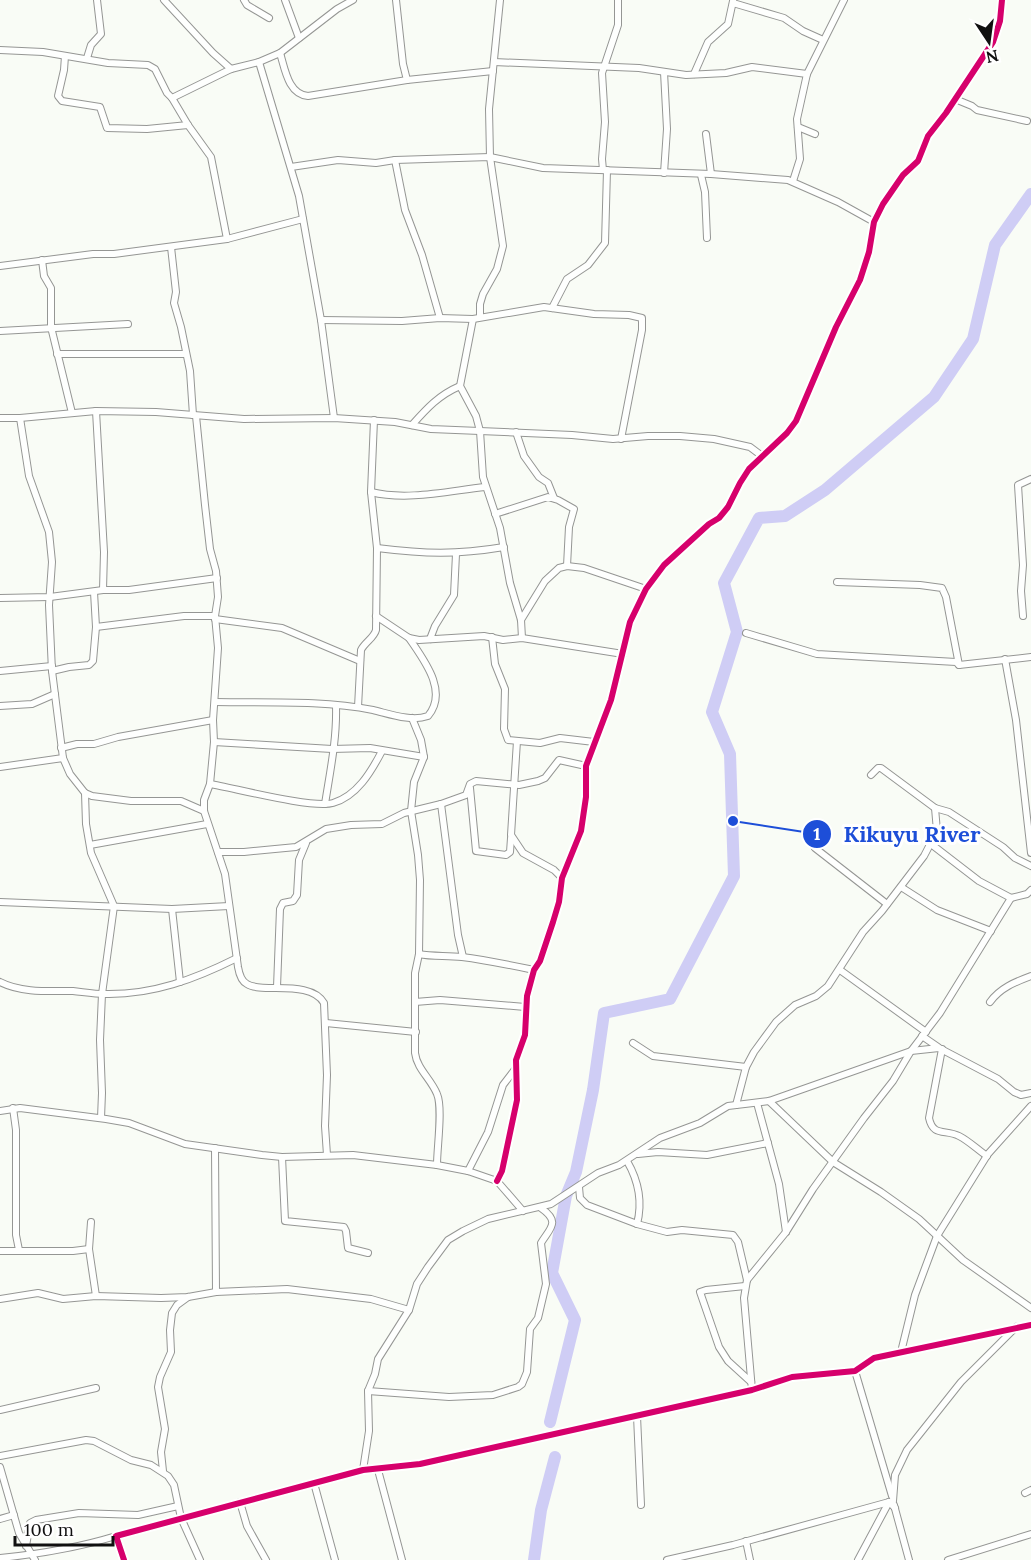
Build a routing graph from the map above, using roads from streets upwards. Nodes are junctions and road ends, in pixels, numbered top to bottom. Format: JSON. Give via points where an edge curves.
{"nodes":[{"id":1,"x":97,"y":0,"type":"edge"},
{"id":2,"x":164,"y":0,"type":"edge"},
{"id":3,"x":244,"y":0,"type":"edge"},
{"id":4,"x":285,"y":0,"type":"edge"},
{"id":5,"x":333,"y":0,"type":"edge"},
{"id":6,"x":352,"y":0,"type":"edge"},
{"id":7,"x":396,"y":0,"type":"edge"},
{"id":8,"x":500,"y":0,"type":"edge"},
{"id":9,"x":618,"y":0,"type":"edge"},
{"id":10,"x":844,"y":0,"type":"edge"},
{"id":11,"x":1002,"y":0,"type":"edge"},
{"id":12,"x":733,"y":1,"type":"edge"},
{"id":13,"x":337,"y":9,"type":"junction"},
{"id":14,"x":269,"y":18,"type":"dead end"},
{"id":15,"x":299,"y":38,"type":"junction"},
{"id":16,"x":822,"y":40,"type":"junction"},
{"id":17,"x":0,"y":50,"type":"edge"},
{"id":18,"x":280,"y":53,"type":"junction"},
{"id":19,"x":65,"y":56,"type":"junction"},
{"id":20,"x":87,"y":58,"type":"junction"},
{"id":21,"x":494,"y":62,"type":"junction"},
{"id":22,"x":259,"y":63,"type":"junction"},
{"id":23,"x":603,"y":66,"type":"junction"},
{"id":24,"x":231,"y":69,"type":"junction"},
{"id":25,"x":493,"y":71,"type":"junction"},
{"id":26,"x":664,"y":72,"type":"junction"},
{"id":27,"x":694,"y":74,"type":"junction"},
{"id":28,"x":807,"y":74,"type":"junction"},
{"id":29,"x":408,"y":80,"type":"junction"},
{"id":30,"x":172,"y":98,"type":"junction"},
{"id":31,"x":955,"y":99,"type":"junction"},
{"id":32,"x":1027,"y":121,"type":"dead end"},
{"id":33,"x":188,"y":125,"type":"junction"},
{"id":34,"x":798,"y":127,"type":"junction"},
{"id":35,"x":706,"y":134,"type":"dead end"},
{"id":36,"x":816,"y":134,"type":"dead end"},
{"id":37,"x":490,"y":157,"type":"junction"},
{"id":38,"x":395,"y":160,"type":"junction"},
{"id":39,"x":291,"y":167,"type":"junction"},
{"id":40,"x":605,"y":170,"type":"junction"},
{"id":41,"x":664,"y":173,"type":"junction"},
{"id":42,"x":711,"y":174,"type":"junction"},
{"id":43,"x":701,"y":175,"type":"junction"},
{"id":44,"x":793,"y":182,"type":"junction"},
{"id":45,"x":303,"y":219,"type":"junction"},
{"id":46,"x":874,"y":222,"type":"junction"},
{"id":47,"x":707,"y":238,"type":"dead end"},
{"id":48,"x":227,"y":239,"type":"junction"},
{"id":49,"x":171,"y":247,"type":"junction"},
{"id":50,"x":42,"y":261,"type":"junction"},
{"id":51,"x":0,"y":266,"type":"edge"},
{"id":52,"x":552,"y":308,"type":"junction"},
{"id":53,"x":440,"y":318,"type":"junction"},
{"id":54,"x":476,"y":318,"type":"junction"},
{"id":55,"x":321,"y":320,"type":"junction"},
{"id":56,"x":128,"y":324,"type":"dead end"},
{"id":57,"x":51,"y":327,"type":"junction"},
{"id":58,"x":0,"y":331,"type":"edge"},
{"id":59,"x":57,"y":354,"type":"junction"},
{"id":60,"x":186,"y":354,"type":"junction"},
{"id":61,"x":460,"y":386,"type":"junction"},
{"id":62,"x":96,"y":411,"type":"junction"},
{"id":63,"x":72,"y":413,"type":"junction"},
{"id":64,"x":194,"y":415,"type":"junction"},
{"id":65,"x":0,"y":418,"type":"edge"},
{"id":66,"x":20,"y":418,"type":"junction"},
{"id":67,"x":334,"y":418,"type":"junction"},
{"id":68,"x":374,"y":420,"type":"junction"},
{"id":69,"x":412,"y":425,"type":"junction"},
{"id":70,"x":480,"y":431,"type":"junction"},
{"id":71,"x":516,"y":432,"type":"junction"},
{"id":72,"x":621,"y":439,"type":"junction"},
{"id":73,"x":762,"y":456,"type":"junction"},
{"id":74,"x":1031,"y":479,"type":"edge"},
{"id":75,"x":485,"y":487,"type":"junction"},
{"id":76,"x":370,"y":492,"type":"junction"},
{"id":77,"x":554,"y":498,"type":"junction"},
{"id":78,"x":495,"y":514,"type":"junction"},
{"id":79,"x":504,"y":547,"type":"junction"},
{"id":80,"x":377,"y":548,"type":"junction"},
{"id":81,"x":456,"y":554,"type":"junction"},
{"id":82,"x":567,"y":566,"type":"junction"},
{"id":83,"x":217,"y":578,"type":"junction"},
{"id":84,"x":837,"y":582,"type":"dead end"},
{"id":85,"x":646,"y":589,"type":"junction"},
{"id":86,"x":103,"y":590,"type":"junction"},
{"id":87,"x":94,"y":591,"type":"junction"},
{"id":88,"x":50,"y":597,"type":"junction"},
{"id":89,"x":0,"y":598,"type":"edge"},
{"id":90,"x":376,"y":616,"type":"junction"},
{"id":91,"x":1023,"y":616,"type":"dead end"},
{"id":92,"x":215,"y":617,"type":"junction"},
{"id":93,"x":521,"y":620,"type":"junction"},
{"id":94,"x":96,"y":627,"type":"junction"},
{"id":95,"x":746,"y":633,"type":"dead end"},
{"id":96,"x":492,"y":637,"type":"junction"},
{"id":97,"x":409,"y":638,"type":"junction"},
{"id":98,"x":522,"y":638,"type":"junction"},
{"id":99,"x":430,"y":639,"type":"junction"},
{"id":100,"x":623,"y":654,"type":"junction"},
{"id":101,"x":1031,"y":657,"type":"edge"},
{"id":102,"x":1005,"y":659,"type":"junction"},
{"id":103,"x":360,"y":661,"type":"junction"},
{"id":104,"x":959,"y":665,"type":"junction"},
{"id":105,"x":52,"y":669,"type":"junction"},
{"id":106,"x":0,"y":671,"type":"edge"},
{"id":107,"x":55,"y":694,"type":"junction"},
{"id":108,"x":215,"y":702,"type":"junction"},
{"id":109,"x":0,"y":706,"type":"edge"},
{"id":110,"x":336,"y":706,"type":"junction"},
{"id":111,"x":358,"y":707,"type":"junction"},
{"id":112,"x":412,"y":718,"type":"junction"},
{"id":113,"x":213,"y":720,"type":"junction"},
{"id":114,"x":517,"y":741,"type":"junction"},
{"id":115,"x":214,"y":742,"type":"junction"},
{"id":116,"x":594,"y":742,"type":"junction"},
{"id":117,"x":61,"y":748,"type":"junction"},
{"id":118,"x":332,"y":749,"type":"junction"},
{"id":119,"x":382,"y":751,"type":"junction"},
{"id":120,"x":424,"y":757,"type":"junction"},
{"id":121,"x":63,"y":758,"type":"junction"},
{"id":122,"x":586,"y":766,"type":"junction"},
{"id":123,"x":0,"y":767,"type":"edge"},
{"id":124,"x":871,"y":775,"type":"dead end"},
{"id":125,"x":210,"y":784,"type":"junction"},
{"id":126,"x":470,"y":784,"type":"junction"},
{"id":127,"x":514,"y":785,"type":"junction"},
{"id":128,"x":85,"y":793,"type":"junction"},
{"id":129,"x":325,"y":804,"type":"junction"},
{"id":130,"x":441,"y":804,"type":"junction"},
{"id":131,"x":935,"y":807,"type":"junction"},
{"id":132,"x":204,"y":811,"type":"junction"},
{"id":133,"x":411,"y":811,"type":"junction"},
{"id":134,"x":207,"y":824,"type":"junction"},
{"id":135,"x":511,"y":835,"type":"junction"},
{"id":136,"x":306,"y":843,"type":"junction"},
{"id":137,"x":931,"y":844,"type":"junction"},
{"id":138,"x":90,"y":845,"type":"junction"},
{"id":139,"x":815,"y":848,"type":"dead end"},
{"id":140,"x":218,"y":852,"type":"junction"},
{"id":141,"x":1031,"y":854,"type":"edge"},
{"id":142,"x":1031,"y":866,"type":"edge"},
{"id":143,"x":562,"y":878,"type":"junction"},
{"id":144,"x":901,"y":886,"type":"junction"},
{"id":145,"x":1031,"y":891,"type":"edge"},
{"id":146,"x":1011,"y":898,"type":"junction"},
{"id":147,"x":0,"y":902,"type":"edge"},
{"id":148,"x":887,"y":904,"type":"junction"},
{"id":149,"x":114,"y":906,"type":"junction"},
{"id":150,"x":229,"y":906,"type":"junction"},
{"id":151,"x":172,"y":909,"type":"junction"},
{"id":152,"x":991,"y":931,"type":"junction"},
{"id":153,"x":418,"y":954,"type":"junction"},
{"id":154,"x":463,"y":957,"type":"junction"},
{"id":155,"x":237,"y":958,"type":"junction"},
{"id":156,"x":534,"y":970,"type":"junction"},
{"id":157,"x":840,"y":970,"type":"junction"},
{"id":158,"x":1031,"y":976,"type":"edge"},
{"id":159,"x":180,"y":982,"type":"junction"},
{"id":160,"x":1,"y":983,"type":"edge"},
{"id":161,"x":277,"y":987,"type":"junction"},
{"id":162,"x":102,"y":994,"type":"junction"},
{"id":163,"x":416,"y":1002,"type":"junction"},
{"id":164,"x":990,"y":1002,"type":"dead end"},
{"id":165,"x":525,"y":1006,"type":"junction"},
{"id":166,"x":326,"y":1023,"type":"junction"},
{"id":167,"x":416,"y":1032,"type":"junction"},
{"id":168,"x":924,"y":1034,"type":"junction"},
{"id":169,"x":633,"y":1043,"type":"dead end"},
{"id":170,"x":940,"y":1049,"type":"junction"},
{"id":171,"x":911,"y":1051,"type":"junction"},
{"id":172,"x":746,"y":1067,"type":"junction"},
{"id":173,"x":516,"y":1068,"type":"junction"},
{"id":174,"x":1031,"y":1093,"type":"edge"},
{"id":175,"x":770,"y":1101,"type":"junction"},
{"id":176,"x":757,"y":1103,"type":"junction"},
{"id":177,"x":736,"y":1105,"type":"junction"},
{"id":178,"x":1031,"y":1106,"type":"edge"},
{"id":179,"x":13,"y":1108,"type":"junction"},
{"id":180,"x":0,"y":1111,"type":"edge"},
{"id":181,"x":101,"y":1118,"type":"junction"},
{"id":182,"x":768,"y":1143,"type":"junction"},
{"id":183,"x":216,"y":1148,"type":"junction"},
{"id":184,"x":327,"y":1155,"type":"junction"},
{"id":185,"x":636,"y":1155,"type":"junction"},
{"id":186,"x":987,"y":1156,"type":"junction"},
{"id":187,"x":282,"y":1157,"type":"junction"},
{"id":188,"x":627,"y":1161,"type":"junction"},
{"id":189,"x":833,"y":1162,"type":"junction"},
{"id":190,"x":437,"y":1165,"type":"junction"},
{"id":191,"x":468,"y":1171,"type":"junction"},
{"id":192,"x":497,"y":1181,"type":"junction"},
{"id":193,"x":579,"y":1187,"type":"junction"},
{"id":194,"x":541,"y":1208,"type":"junction"},
{"id":195,"x":522,"y":1211,"type":"junction"},
{"id":196,"x":91,"y":1222,"type":"dead end"},
{"id":197,"x":637,"y":1224,"type":"junction"},
{"id":198,"x":786,"y":1233,"type":"junction"},
{"id":199,"x":937,"y":1236,"type":"junction"},
{"id":200,"x":89,"y":1249,"type":"junction"},
{"id":201,"x":19,"y":1250,"type":"junction"},
{"id":202,"x":0,"y":1251,"type":"edge"},
{"id":203,"x":368,"y":1253,"type":"dead end"},
{"id":204,"x":746,"y":1283,"type":"junction"},
{"id":205,"x":216,"y":1292,"type":"junction"},
{"id":206,"x":96,"y":1296,"type":"junction"},
{"id":207,"x":188,"y":1297,"type":"junction"},
{"id":208,"x":0,"y":1299,"type":"edge"},
{"id":209,"x":1031,"y":1308,"type":"edge"},
{"id":210,"x":408,"y":1310,"type":"junction"},
{"id":211,"x":1031,"y":1316,"type":"edge"},
{"id":212,"x":1028,"y":1325,"type":"edge"},
{"id":213,"x":1017,"y":1327,"type":"junction"},
{"id":214,"x":901,"y":1352,"type":"junction"},
{"id":215,"x":855,"y":1371,"type":"junction"},
{"id":216,"x":752,"y":1386,"type":"junction"},
{"id":217,"x":96,"y":1388,"type":"dead end"},
{"id":218,"x":368,"y":1391,"type":"junction"},
{"id":219,"x":0,"y":1410,"type":"edge"},
{"id":220,"x":637,"y":1416,"type":"junction"},
{"id":221,"x":0,"y":1456,"type":"edge"},
{"id":222,"x":0,"y":1467,"type":"edge"},
{"id":223,"x":363,"y":1470,"type":"junction"},
{"id":224,"x":378,"y":1470,"type":"junction"},
{"id":225,"x":163,"y":1471,"type":"junction"},
{"id":226,"x":314,"y":1483,"type":"junction"},
{"id":227,"x":891,"y":1501,"type":"junction"},
{"id":228,"x":240,"y":1503,"type":"junction"},
{"id":229,"x":641,"y":1505,"type":"dead end"},
{"id":230,"x":178,"y":1506,"type":"junction"},
{"id":231,"x":14,"y":1515,"type":"junction"},
{"id":232,"x":0,"y":1518,"type":"edge"},
{"id":233,"x":180,"y":1518,"type":"junction"},
{"id":234,"x":1031,"y":1534,"type":"edge"},
{"id":235,"x":116,"y":1536,"type":"junction"},
{"id":236,"x":746,"y":1541,"type":"junction"},
{"id":237,"x":27,"y":1546,"type":"junction"},
{"id":238,"x":34,"y":1557,"type":"edge"},
{"id":239,"x":0,"y":1558,"type":"edge"},
{"id":240,"x":124,"y":1560,"type":"edge"},
{"id":241,"x":200,"y":1560,"type":"edge"},
{"id":242,"x":266,"y":1560,"type":"edge"},
{"id":243,"x":334,"y":1560,"type":"edge"},
{"id":244,"x":402,"y":1560,"type":"edge"},
{"id":245,"x":667,"y":1560,"type":"edge"},
{"id":246,"x":750,"y":1560,"type":"edge"},
{"id":247,"x":858,"y":1560,"type":"edge"},
{"id":248,"x":909,"y":1560,"type":"edge"},
{"id":249,"x":948,"y":1560,"type":"edge"}],
"edges":[{"from":1,"to":20,"type":"street","via":[[101,34],[91,45]]},
{"from":2,"to":24,"type":"street"},
{"from":3,"to":14,"type":"street"},
{"from":4,"to":15,"type":"street"},
{"from":5,"to":13,"type":"street"},
{"from":6,"to":13,"type":"street"},
{"from":7,"to":29,"type":"street"},
{"from":8,"to":21,"type":"street"},
{"from":9,"to":23,"type":"street","via":[[618,25]]},
{"from":10,"to":16,"type":"street"},
{"from":11,"to":31,"type":"street","via":[[993,42]]},
{"from":12,"to":16,"type":"street","via":[[784,18]]},
{"from":12,"to":27,"type":"street","via":[[728,24],[708,42]]},
{"from":13,"to":15,"type":"street"},
{"from":15,"to":18,"type":"street"},
{"from":16,"to":28,"type":"street"},
{"from":17,"to":19,"type":"street"},
{"from":18,"to":22,"type":"street"},
{"from":18,"to":29,"type":"street","via":[[292,88],[302,96]]},
{"from":19,"to":20,"type":"street"},
{"from":19,"to":33,"type":"street","via":[[58,96],[62,101],[100,107],[107,128]]},
{"from":20,"to":30,"type":"street","via":[[148,64]]},
{"from":21,"to":23,"type":"street"},
{"from":21,"to":25,"type":"street"},
{"from":22,"to":24,"type":"street"},
{"from":22,"to":39,"type":"street"},
{"from":23,"to":26,"type":"street"},
{"from":23,"to":40,"type":"street"},
{"from":24,"to":30,"type":"street"},
{"from":25,"to":29,"type":"street"},
{"from":25,"to":37,"type":"street"},
{"from":26,"to":27,"type":"street"},
{"from":26,"to":41,"type":"street"},
{"from":27,"to":28,"type":"street","via":[[726,74],[752,68]]},
{"from":28,"to":34,"type":"street"},
{"from":30,"to":33,"type":"street"},
{"from":31,"to":32,"type":"street","via":[[977,110]]},
{"from":31,"to":46,"type":"street","via":[[928,136],[918,161],[893,188]]},
{"from":33,"to":48,"type":"street","via":[[211,157]]},
{"from":34,"to":36,"type":"street"},
{"from":34,"to":44,"type":"street","via":[[800,159]]},
{"from":35,"to":42,"type":"street"},
{"from":37,"to":38,"type":"street"},
{"from":37,"to":40,"type":"street","via":[[543,168]]},
{"from":37,"to":54,"type":"street","via":[[503,246]]},
{"from":38,"to":39,"type":"street","via":[[338,160]]},
{"from":38,"to":53,"type":"street","via":[[405,210]]},
{"from":39,"to":45,"type":"street"},
{"from":40,"to":41,"type":"street"},
{"from":40,"to":52,"type":"street","via":[[605,243],[588,265],[567,279]]},
{"from":41,"to":43,"type":"street"},
{"from":42,"to":43,"type":"street"},
{"from":42,"to":44,"type":"street"},
{"from":43,"to":47,"type":"street"},
{"from":44,"to":46,"type":"street"},
{"from":45,"to":48,"type":"street"},
{"from":45,"to":55,"type":"street"},
{"from":46,"to":73,"type":"street","via":[[860,280],[796,421]]},
{"from":48,"to":49,"type":"street"},
{"from":49,"to":50,"type":"street"},
{"from":49,"to":60,"type":"street","via":[[174,303]]},
{"from":50,"to":51,"type":"street"},
{"from":50,"to":57,"type":"street","via":[[53,301]]},
{"from":52,"to":54,"type":"street"},
{"from":52,"to":72,"type":"street","via":[[642,318]]},
{"from":53,"to":54,"type":"street"},
{"from":53,"to":55,"type":"street"},
{"from":54,"to":61,"type":"street"},
{"from":55,"to":67,"type":"street"},
{"from":56,"to":57,"type":"street"},
{"from":57,"to":58,"type":"street"},
{"from":57,"to":59,"type":"street"},
{"from":59,"to":60,"type":"street"},
{"from":59,"to":63,"type":"street"},
{"from":60,"to":64,"type":"street"},
{"from":61,"to":69,"type":"street","via":[[444,393]]},
{"from":61,"to":70,"type":"street"},
{"from":62,"to":63,"type":"street"},
{"from":62,"to":64,"type":"street"},
{"from":62,"to":86,"type":"street"},
{"from":63,"to":66,"type":"street"},
{"from":64,"to":67,"type":"street"},
{"from":64,"to":83,"type":"street"},
{"from":65,"to":66,"type":"street"},
{"from":66,"to":88,"type":"street","via":[[29,476],[49,532]]},
{"from":67,"to":68,"type":"street"},
{"from":68,"to":69,"type":"street"},
{"from":68,"to":76,"type":"street"},
{"from":69,"to":70,"type":"street"},
{"from":70,"to":71,"type":"street"},
{"from":70,"to":75,"type":"street"},
{"from":71,"to":72,"type":"street"},
{"from":71,"to":77,"type":"street","via":[[524,456],[548,483]]},
{"from":72,"to":73,"type":"street","via":[[714,439],[750,447]]},
{"from":73,"to":85,"type":"street","via":[[744,476],[719,518],[671,558]]},
{"from":74,"to":91,"type":"street","via":[[1018,485]]},
{"from":75,"to":76,"type":"street","via":[[413,495]]},
{"from":75,"to":78,"type":"street"},
{"from":76,"to":80,"type":"street"},
{"from":77,"to":78,"type":"street"},
{"from":77,"to":82,"type":"street","via":[[574,508]]},
{"from":78,"to":79,"type":"street"},
{"from":79,"to":81,"type":"street"},
{"from":79,"to":93,"type":"street"},
{"from":80,"to":81,"type":"street"},
{"from":80,"to":90,"type":"street"},
{"from":81,"to":99,"type":"street","via":[[454,595]]},
{"from":82,"to":85,"type":"street"},
{"from":82,"to":93,"type":"street","via":[[545,581]]},
{"from":83,"to":86,"type":"street","via":[[135,590]]},
{"from":83,"to":92,"type":"street"},
{"from":84,"to":104,"type":"street","via":[[942,588]]},
{"from":85,"to":100,"type":"street","via":[[630,622]]},
{"from":86,"to":87,"type":"street"},
{"from":87,"to":88,"type":"street"},
{"from":87,"to":94,"type":"street"},
{"from":88,"to":89,"type":"street"},
{"from":88,"to":105,"type":"street"},
{"from":90,"to":97,"type":"street"},
{"from":90,"to":103,"type":"street","via":[[375,633],[364,645]]},
{"from":92,"to":94,"type":"street","via":[[184,616]]},
{"from":92,"to":103,"type":"street","via":[[282,628]]},
{"from":92,"to":108,"type":"street"},
{"from":93,"to":98,"type":"street"},
{"from":94,"to":105,"type":"street","via":[[90,664]]},
{"from":95,"to":104,"type":"street","via":[[817,654]]},
{"from":96,"to":98,"type":"street"},
{"from":96,"to":99,"type":"street"},
{"from":96,"to":114,"type":"street","via":[[495,664],[506,697],[504,729],[508,740]]},
{"from":97,"to":99,"type":"street"},
{"from":97,"to":112,"type":"street","via":[[435,683],[431,712],[423,718]]},
{"from":98,"to":100,"type":"street"},
{"from":100,"to":116,"type":"street","via":[[611,700]]},
{"from":101,"to":102,"type":"street"},
{"from":102,"to":104,"type":"street"},
{"from":102,"to":141,"type":"street"},
{"from":103,"to":111,"type":"street"},
{"from":105,"to":106,"type":"street"},
{"from":105,"to":107,"type":"street"},
{"from":107,"to":109,"type":"street","via":[[32,704]]},
{"from":107,"to":117,"type":"street"},
{"from":108,"to":110,"type":"street"},
{"from":108,"to":113,"type":"street"},
{"from":110,"to":111,"type":"street"},
{"from":110,"to":118,"type":"street","via":[[337,732]]},
{"from":111,"to":112,"type":"street"},
{"from":112,"to":120,"type":"street"},
{"from":113,"to":115,"type":"street"},
{"from":113,"to":117,"type":"street"},
{"from":114,"to":116,"type":"street","via":[[540,743],[561,738]]},
{"from":114,"to":127,"type":"street"},
{"from":115,"to":118,"type":"street"},
{"from":115,"to":125,"type":"street"},
{"from":116,"to":122,"type":"street"},
{"from":117,"to":121,"type":"street"},
{"from":118,"to":119,"type":"street"},
{"from":118,"to":129,"type":"street"},
{"from":119,"to":120,"type":"street"},
{"from":119,"to":129,"type":"street","via":[[356,790]]},
{"from":120,"to":133,"type":"street","via":[[412,792]]},
{"from":121,"to":123,"type":"street"},
{"from":121,"to":128,"type":"street"},
{"from":122,"to":127,"type":"street","via":[[559,760],[545,778]]},
{"from":122,"to":143,"type":"street","via":[[581,831]]},
{"from":124,"to":131,"type":"street","via":[[881,768]]},
{"from":125,"to":129,"type":"street"},
{"from":125,"to":132,"type":"street"},
{"from":126,"to":127,"type":"street","via":[[476,781]]},
{"from":126,"to":130,"type":"street","via":[[466,795]]},
{"from":126,"to":135,"type":"street","via":[[476,851],[506,855],[510,852]]},
{"from":127,"to":135,"type":"street"},
{"from":128,"to":132,"type":"street","via":[[131,801],[181,801]]},
{"from":128,"to":138,"type":"street"},
{"from":130,"to":133,"type":"street"},
{"from":130,"to":154,"type":"street"},
{"from":131,"to":137,"type":"street","via":[[937,831]]},
{"from":131,"to":142,"type":"street","via":[[949,812]]},
{"from":132,"to":134,"type":"street"},
{"from":133,"to":136,"type":"street","via":[[382,824],[326,829]]},
{"from":133,"to":153,"type":"street","via":[[420,880]]},
{"from":134,"to":138,"type":"street"},
{"from":134,"to":140,"type":"street"},
{"from":135,"to":143,"type":"street","via":[[523,853]]},
{"from":136,"to":140,"type":"street"},
{"from":136,"to":161,"type":"street","via":[[299,860],[297,895],[280,909]]},
{"from":137,"to":144,"type":"street"},
{"from":137,"to":146,"type":"street","via":[[980,881]]},
{"from":138,"to":149,"type":"street"},
{"from":139,"to":148,"type":"street"},
{"from":140,"to":150,"type":"street"},
{"from":143,"to":156,"type":"street","via":[[553,922]]},
{"from":144,"to":148,"type":"street"},
{"from":144,"to":152,"type":"street","via":[[937,910]]},
{"from":145,"to":146,"type":"street"},
{"from":146,"to":152,"type":"street"},
{"from":147,"to":149,"type":"street"},
{"from":148,"to":157,"type":"street","via":[[863,932]]},
{"from":149,"to":151,"type":"street"},
{"from":149,"to":162,"type":"street"},
{"from":150,"to":151,"type":"street"},
{"from":150,"to":155,"type":"street"},
{"from":151,"to":159,"type":"street"},
{"from":152,"to":168,"type":"street"},
{"from":153,"to":154,"type":"street"},
{"from":153,"to":163,"type":"street"},
{"from":154,"to":156,"type":"street"},
{"from":155,"to":159,"type":"street"},
{"from":155,"to":161,"type":"street","via":[[239,973],[246,984]]},
{"from":156,"to":165,"type":"street"},
{"from":157,"to":168,"type":"street"},
{"from":157,"to":172,"type":"street","via":[[824,991],[795,1005],[776,1022]]},
{"from":158,"to":164,"type":"street","via":[[1000,991]]},
{"from":159,"to":162,"type":"street","via":[[142,993]]},
{"from":160,"to":162,"type":"street","via":[[29,990]]},
{"from":161,"to":166,"type":"street","via":[[320,997]]},
{"from":162,"to":181,"type":"street"},
{"from":163,"to":165,"type":"street"},
{"from":163,"to":167,"type":"street"},
{"from":165,"to":173,"type":"street","via":[[525,1035]]},
{"from":166,"to":167,"type":"street"},
{"from":166,"to":184,"type":"street"},
{"from":167,"to":190,"type":"street","via":[[416,1062],[438,1095],[440,1106]]},
{"from":168,"to":170,"type":"street"},
{"from":168,"to":171,"type":"street"},
{"from":169,"to":172,"type":"street","via":[[653,1056]]},
{"from":170,"to":171,"type":"street"},
{"from":170,"to":174,"type":"street","via":[[998,1079],[1014,1092]]},
{"from":170,"to":186,"type":"street","via":[[928,1118],[931,1126],[958,1136]]},
{"from":171,"to":175,"type":"street"},
{"from":171,"to":189,"type":"street"},
{"from":172,"to":177,"type":"street"},
{"from":173,"to":191,"type":"street","via":[[503,1085],[488,1132]]},
{"from":173,"to":192,"type":"street","via":[[517,1100]]},
{"from":175,"to":176,"type":"street"},
{"from":175,"to":189,"type":"street"},
{"from":176,"to":177,"type":"street"},
{"from":176,"to":182,"type":"street"},
{"from":177,"to":185,"type":"street","via":[[660,1138]]},
{"from":178,"to":186,"type":"street"},
{"from":179,"to":180,"type":"street"},
{"from":179,"to":181,"type":"street"},
{"from":179,"to":201,"type":"street"},
{"from":181,"to":183,"type":"street","via":[[129,1123],[185,1144]]},
{"from":182,"to":185,"type":"street","via":[[707,1155]]},
{"from":182,"to":198,"type":"street"},
{"from":183,"to":187,"type":"street"},
{"from":183,"to":205,"type":"street"},
{"from":184,"to":187,"type":"street"},
{"from":184,"to":190,"type":"street"},
{"from":185,"to":188,"type":"street"},
{"from":186,"to":199,"type":"street"},
{"from":187,"to":203,"type":"street","via":[[285,1221],[344,1227],[348,1248]]},
{"from":188,"to":193,"type":"street","via":[[598,1173]]},
{"from":188,"to":197,"type":"street","via":[[635,1175],[640,1203]]},
{"from":189,"to":198,"type":"street"},
{"from":189,"to":199,"type":"street","via":[[919,1219]]},
{"from":190,"to":191,"type":"street"},
{"from":191,"to":192,"type":"street"},
{"from":192,"to":195,"type":"street"},
{"from":193,"to":194,"type":"street"},
{"from":193,"to":197,"type":"street","via":[[580,1198],[587,1205]]},
{"from":194,"to":195,"type":"street"},
{"from":194,"to":218,"type":"street","via":[[552,1224],[541,1243],[546,1284],[538,1318],[531,1326],[528,1368],[522,1384],[493,1395],[449,1397]]},
{"from":195,"to":210,"type":"street","via":[[488,1219],[448,1240],[417,1284]]},
{"from":196,"to":200,"type":"street"},
{"from":197,"to":204,"type":"street","via":[[667,1232],[733,1235]]},
{"from":198,"to":204,"type":"street"},
{"from":199,"to":209,"type":"street","via":[[963,1260]]},
{"from":199,"to":214,"type":"street","via":[[915,1295]]},
{"from":200,"to":201,"type":"street"},
{"from":200,"to":206,"type":"street"},
{"from":201,"to":202,"type":"street"},
{"from":204,"to":216,"type":"street"},
{"from":204,"to":216,"type":"street","via":[[702,1290],[700,1295],[719,1347]]},
{"from":205,"to":207,"type":"street"},
{"from":205,"to":210,"type":"street","via":[[287,1289],[371,1299]]},
{"from":206,"to":207,"type":"street"},
{"from":206,"to":208,"type":"street","via":[[63,1299],[30,1293]]},
{"from":207,"to":225,"type":"street","via":[[172,1313],[171,1352],[158,1387],[165,1429]]},
{"from":210,"to":218,"type":"street","via":[[378,1359]]},
{"from":211,"to":212,"type":"street"},
{"from":212,"to":213,"type":"street"},
{"from":213,"to":214,"type":"street"},
{"from":213,"to":227,"type":"street","via":[[961,1382],[907,1450],[896,1475]]},
{"from":214,"to":215,"type":"street","via":[[874,1358]]},
{"from":215,"to":216,"type":"street","via":[[792,1377]]},
{"from":215,"to":227,"type":"street"},
{"from":216,"to":220,"type":"street"},
{"from":217,"to":219,"type":"street"},
{"from":218,"to":223,"type":"street","via":[[369,1431]]},
{"from":220,"to":224,"type":"street"},
{"from":220,"to":229,"type":"street"},
{"from":221,"to":225,"type":"street","via":[[86,1440]]},
{"from":222,"to":231,"type":"street"},
{"from":223,"to":224,"type":"street"},
{"from":223,"to":226,"type":"street"},
{"from":224,"to":244,"type":"street"},
{"from":225,"to":230,"type":"street","via":[[174,1485]]},
{"from":226,"to":228,"type":"street"},
{"from":226,"to":243,"type":"street"},
{"from":227,"to":236,"type":"street"},
{"from":227,"to":247,"type":"street"},
{"from":227,"to":248,"type":"street"},
{"from":228,"to":233,"type":"street"},
{"from":228,"to":242,"type":"street","via":[[247,1526]]},
{"from":230,"to":233,"type":"street"},
{"from":230,"to":237,"type":"street","via":[[138,1515],[79,1513],[36,1520],[30,1523]]},
{"from":231,"to":232,"type":"street"},
{"from":231,"to":237,"type":"street"},
{"from":233,"to":235,"type":"street"},
{"from":233,"to":241,"type":"street"},
{"from":234,"to":249,"type":"street"},
{"from":235,"to":238,"type":"street"},
{"from":235,"to":240,"type":"street"},
{"from":236,"to":245,"type":"street"},
{"from":236,"to":246,"type":"street"},
{"from":237,"to":238,"type":"street"},
{"from":238,"to":239,"type":"street"}]}
